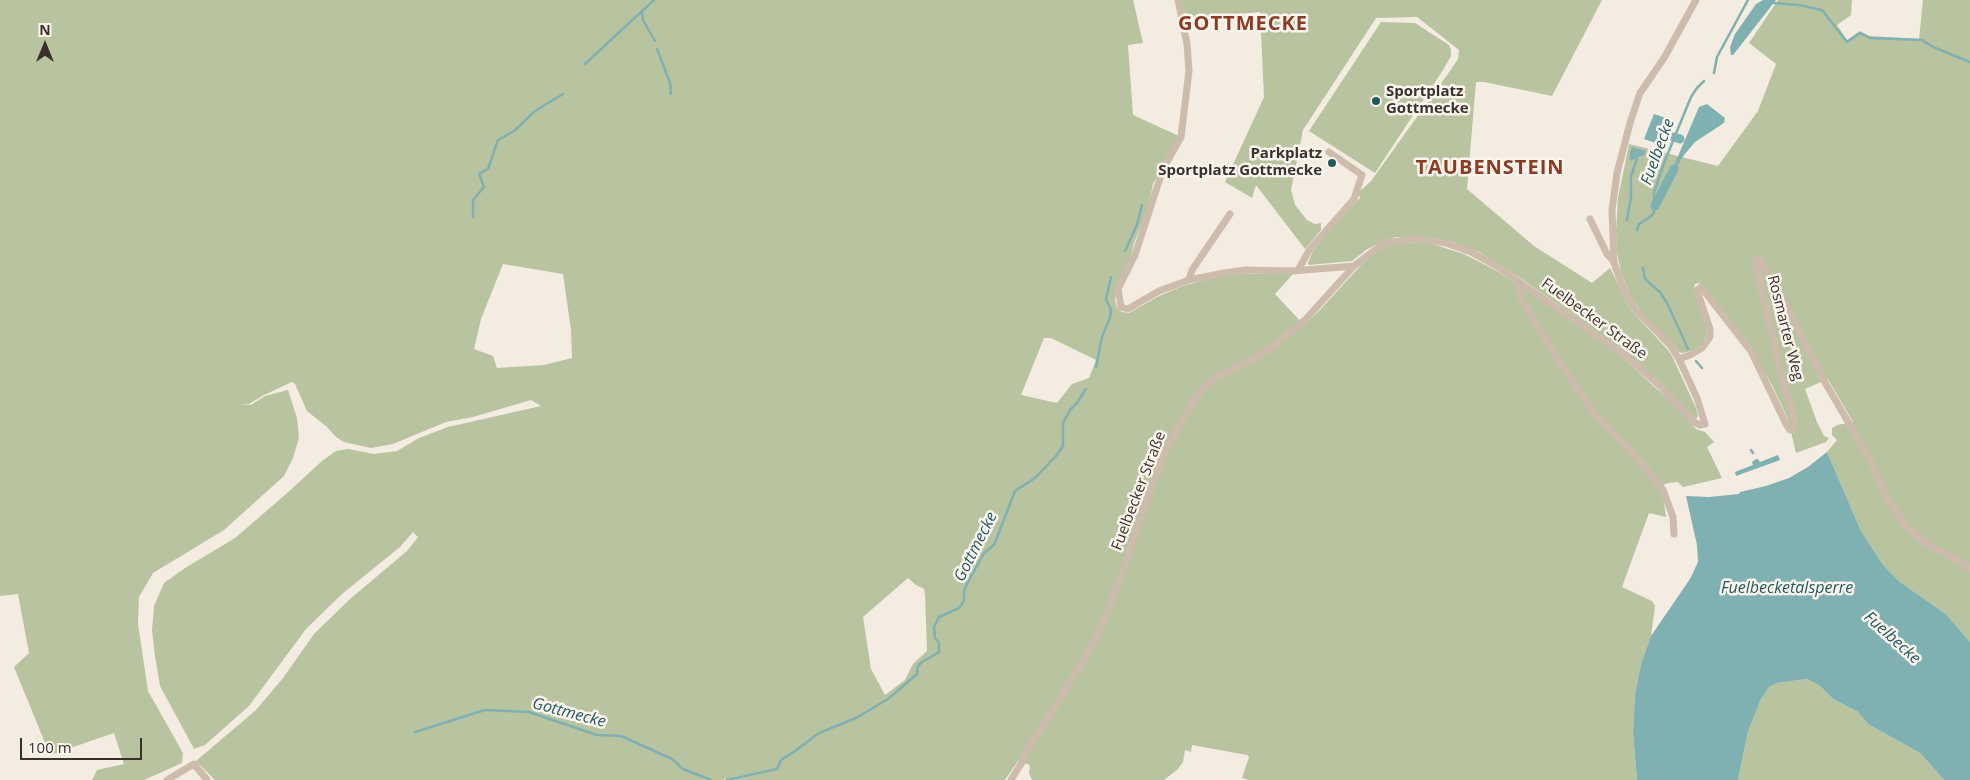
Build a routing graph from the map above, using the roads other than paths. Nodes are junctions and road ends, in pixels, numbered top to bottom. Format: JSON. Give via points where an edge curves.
{"nodes":[{"id":1,"x":1178,"y":0,"type":"edge"},
{"id":2,"x":1696,"y":0,"type":"edge"},
{"id":3,"x":1329,"y":152,"type":"dead end"},
{"id":4,"x":1230,"y":214,"type":"dead end"},
{"id":5,"x":1590,"y":219,"type":"dead end"},
{"id":6,"x":1614,"y":263,"type":"junction"},
{"id":7,"x":1354,"y":266,"type":"junction"},
{"id":8,"x":1298,"y":270,"type":"junction"},
{"id":9,"x":1189,"y":280,"type":"junction"},
{"id":10,"x":1518,"y":281,"type":"junction"},
{"id":11,"x":1679,"y":359,"type":"junction"},
{"id":12,"x":1674,"y":534,"type":"dead end"},
{"id":13,"x":1970,"y":569,"type":"edge"},
{"id":14,"x":167,"y":780,"type":"edge"},
{"id":15,"x":207,"y":780,"type":"edge"},
{"id":16,"x":1011,"y":780,"type":"edge"}],
"edges":[{"from":1,"to":9,"type":"street","via":[[1189,70],[1181,137],[1163,169],[1135,255],[1118,289],[1119,303],[1124,310],[1128,309],[1159,291]]},
{"from":2,"to":6,"type":"street","name":"Fuelbecker Straße","via":[[1664,58],[1640,93],[1630,123],[1617,173],[1612,210]]},
{"from":3,"to":8,"type":"street","via":[[1362,174],[1354,199],[1310,249]]},
{"from":4,"to":9,"type":"street","via":[[1192,270]]},
{"from":5,"to":6,"type":"street"},
{"from":6,"to":11,"type":"street","name":"Fuelbecker Straße","via":[[1634,308]]},
{"from":7,"to":8,"type":"street"},
{"from":7,"to":10,"type":"street","name":"Fuelbecker Straße","via":[[1384,243],[1431,240],[1471,252]]},
{"from":7,"to":16,"type":"street","name":"Fuelbecker Straße","via":[[1305,320],[1255,358],[1216,376],[1193,401],[1166,450],[1098,635]]},
{"from":8,"to":9,"type":"street","via":[[1246,270]]},
{"from":10,"to":11,"type":"street","name":"Fuelbecker Straße","via":[[1626,356],[1694,422],[1705,424]]},
{"from":10,"to":12,"type":"street","name":"Fuelbecker Straße","via":[[1520,296],[1592,410],[1663,490],[1673,516]]},
{"from":11,"to":13,"type":"street","name":"Rosmarter Weg","via":[[1702,348],[1710,337],[1697,290],[1701,287],[1751,351],[1786,424],[1794,430],[1795,421],[1755,262],[1760,260],[1867,454],[1888,499],[1906,526],[1927,544]]},
{"from":14,"to":15,"type":"street","via":[[194,764]]}]}
